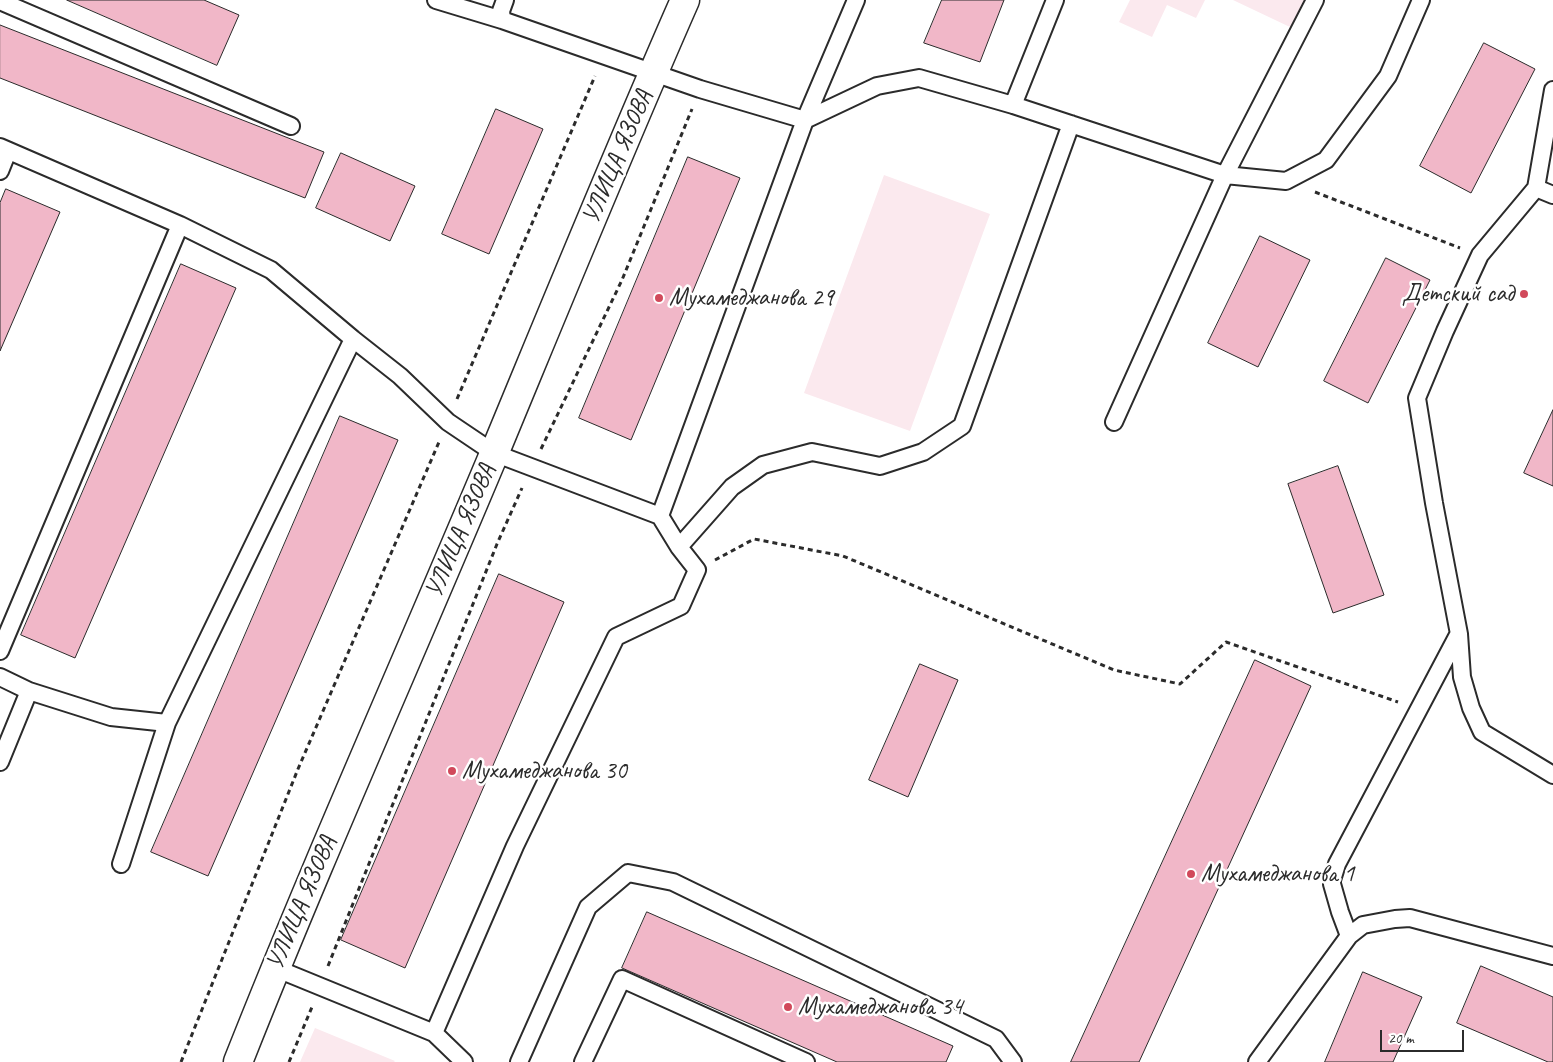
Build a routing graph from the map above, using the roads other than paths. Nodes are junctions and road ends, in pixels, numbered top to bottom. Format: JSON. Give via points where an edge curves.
{"nodes":[{"id":1,"x":436,"y":0,"type":"edge"},
{"id":2,"x":505,"y":0,"type":"edge"},
{"id":3,"x":685,"y":0,"type":"edge"},
{"id":4,"x":856,"y":0,"type":"edge"},
{"id":5,"x":1055,"y":0,"type":"edge"},
{"id":6,"x":1315,"y":0,"type":"edge"},
{"id":7,"x":1421,"y":0,"type":"edge"},
{"id":8,"x":0,"y":1,"type":"edge"},
{"id":9,"x":502,"y":20,"type":"junction"},
{"id":10,"x":653,"y":73,"type":"junction"},
{"id":11,"x":1553,"y":90,"type":"edge"},
{"id":12,"x":1013,"y":105,"type":"junction"},
{"id":13,"x":804,"y":120,"type":"junction"},
{"id":14,"x":1071,"y":124,"type":"junction"},
{"id":15,"x":290,"y":126,"type":"dead end"},
{"id":16,"x":4,"y":149,"type":"edge"},
{"id":17,"x":0,"y":171,"type":"edge"},
{"id":18,"x":1225,"y":175,"type":"junction"},
{"id":19,"x":1536,"y":188,"type":"junction"},
{"id":20,"x":1553,"y":195,"type":"edge"},
{"id":21,"x":180,"y":225,"type":"junction"},
{"id":22,"x":353,"y":339,"type":"junction"},
{"id":23,"x":1114,"y":422,"type":"dead end"},
{"id":24,"x":494,"y":453,"type":"junction"},
{"id":25,"x":660,"y":516,"type":"junction"},
{"id":26,"x":679,"y":547,"type":"junction"},
{"id":27,"x":1459,"y":634,"type":"junction"},
{"id":28,"x":0,"y":651,"type":"edge"},
{"id":29,"x":0,"y":677,"type":"edge"},
{"id":30,"x":29,"y":691,"type":"junction"},
{"id":31,"x":167,"y":723,"type":"junction"},
{"id":32,"x":0,"y":762,"type":"edge"},
{"id":33,"x":1553,"y":775,"type":"edge"},
{"id":34,"x":121,"y":864,"type":"dead end"},
{"id":35,"x":1349,"y":936,"type":"junction"},
{"id":36,"x":1550,"y":953,"type":"edge"},
{"id":37,"x":275,"y":968,"type":"junction"},
{"id":38,"x":434,"y":1033,"type":"junction"},
{"id":39,"x":238,"y":1062,"type":"edge"},
{"id":40,"x":464,"y":1062,"type":"edge"},
{"id":41,"x":518,"y":1062,"type":"edge"},
{"id":42,"x":583,"y":1062,"type":"edge"},
{"id":43,"x":806,"y":1062,"type":"edge"},
{"id":44,"x":1013,"y":1062,"type":"edge"},
{"id":45,"x":1257,"y":1062,"type":"edge"}],
"edges":[{"from":1,"to":9,"type":"lane"},
{"from":2,"to":9,"type":"lane"},
{"from":3,"to":10,"type":"street","name":"УЛИЦА ЯЗОВА"},
{"from":4,"to":13,"type":"lane"},
{"from":5,"to":12,"type":"lane"},
{"from":6,"to":18,"type":"lane"},
{"from":7,"to":18,"type":"lane","via":[[1388,76],[1326,160],[1286,181]]},
{"from":8,"to":15,"type":"lane"},
{"from":9,"to":10,"type":"lane"},
{"from":10,"to":13,"type":"lane"},
{"from":10,"to":24,"type":"street","name":"УЛИЦА ЯЗОВА"},
{"from":11,"to":19,"type":"lane"},
{"from":12,"to":13,"type":"lane","via":[[919,78],[877,86]]},
{"from":12,"to":14,"type":"lane"},
{"from":13,"to":25,"type":"lane"},
{"from":14,"to":18,"type":"lane"},
{"from":14,"to":26,"type":"lane","via":[[962,426],[923,452],[880,466],[812,452],[763,465],[732,487]]},
{"from":16,"to":17,"type":"lane"},
{"from":16,"to":21,"type":"lane"},
{"from":18,"to":23,"type":"lane"},
{"from":19,"to":20,"type":"lane"},
{"from":19,"to":27,"type":"lane","via":[[1480,255],[1417,398]]},
{"from":21,"to":22,"type":"lane","via":[[271,270]]},
{"from":21,"to":28,"type":"lane"},
{"from":22,"to":24,"type":"lane","via":[[400,376],[448,422]]},
{"from":22,"to":31,"type":"lane"},
{"from":24,"to":25,"type":"lane"},
{"from":24,"to":37,"type":"street","name":"УЛИЦА ЯЗОВА"},
{"from":25,"to":26,"type":"lane"},
{"from":26,"to":38,"type":"lane","via":[[697,570],[681,606],[616,637],[514,846]]},
{"from":27,"to":33,"type":"lane","via":[[1462,677],[1482,732]]},
{"from":27,"to":35,"type":"lane","via":[[1332,880]]},
{"from":29,"to":30,"type":"lane"},
{"from":30,"to":31,"type":"lane","via":[[111,717]]},
{"from":30,"to":32,"type":"lane"},
{"from":31,"to":34,"type":"lane"},
{"from":35,"to":36,"type":"lane","via":[[1363,925],[1410,918]]},
{"from":35,"to":45,"type":"lane"},
{"from":37,"to":38,"type":"lane"},
{"from":37,"to":39,"type":"street","name":"УЛИЦА ЯЗОВА"},
{"from":38,"to":40,"type":"lane"},
{"from":41,"to":44,"type":"lane","via":[[588,908],[628,874],[673,882],[996,1039]]},
{"from":42,"to":43,"type":"lane","via":[[622,979]]}]}
